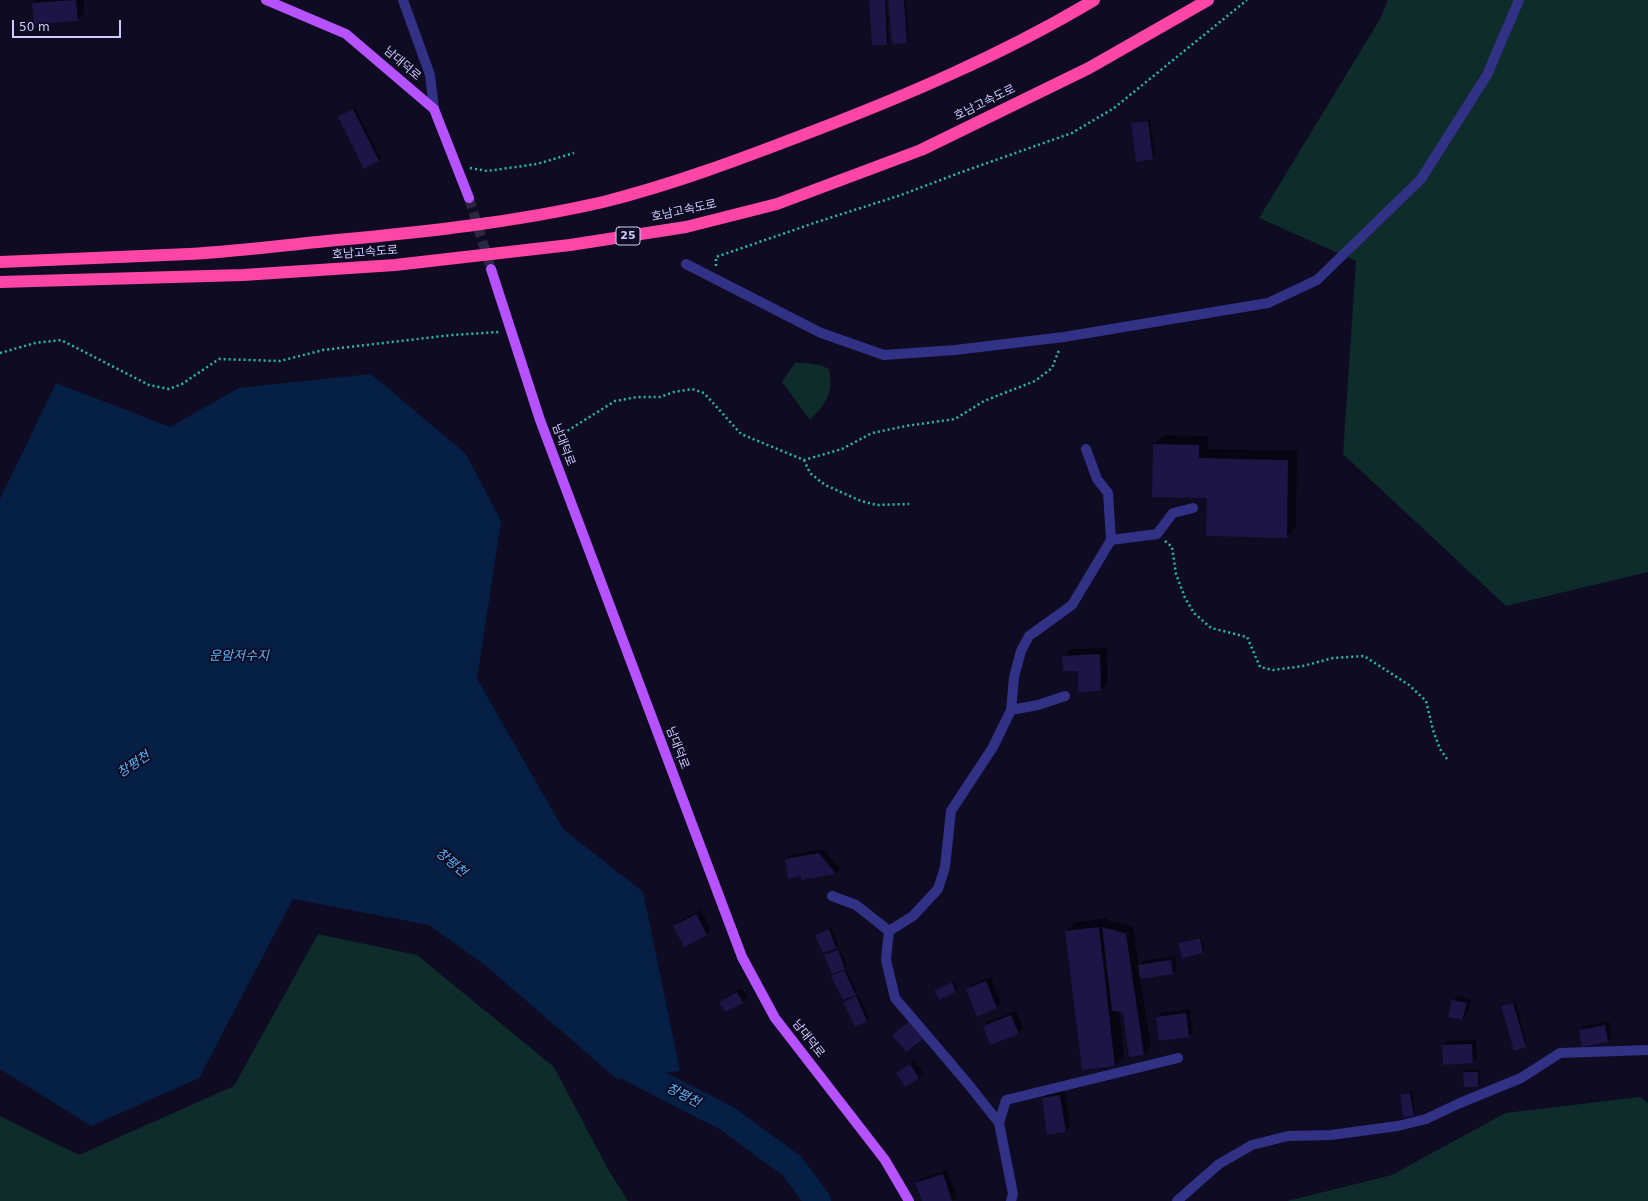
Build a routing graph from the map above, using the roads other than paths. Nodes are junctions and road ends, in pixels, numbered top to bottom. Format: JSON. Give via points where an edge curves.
{"nodes":[{"id":1,"x":266,"y":0,"type":"edge"},
{"id":2,"x":403,"y":0,"type":"edge"},
{"id":3,"x":1094,"y":0,"type":"edge"},
{"id":4,"x":1208,"y":0,"type":"edge"},
{"id":5,"x":1519,"y":0,"type":"edge"},
{"id":6,"x":434,"y":109,"type":"junction"},
{"id":7,"x":469,"y":198,"type":"tunnel mouth"},
{"id":8,"x":0,"y":262,"type":"edge"},
{"id":9,"x":686,"y":264,"type":"dead end"},
{"id":10,"x":491,"y":269,"type":"tunnel mouth"},
{"id":11,"x":0,"y":282,"type":"edge"},
{"id":12,"x":1086,"y":449,"type":"dead end"},
{"id":13,"x":1193,"y":508,"type":"dead end"},
{"id":14,"x":1111,"y":540,"type":"junction"},
{"id":15,"x":1065,"y":696,"type":"dead end"},
{"id":16,"x":1010,"y":710,"type":"junction"},
{"id":17,"x":832,"y":896,"type":"dead end"},
{"id":18,"x":889,"y":931,"type":"junction"},
{"id":19,"x":1648,"y":1050,"type":"edge"},
{"id":20,"x":1178,"y":1058,"type":"dead end"},
{"id":21,"x":999,"y":1123,"type":"junction"},
{"id":22,"x":909,"y":1201,"type":"edge"},
{"id":23,"x":1011,"y":1201,"type":"edge"},
{"id":24,"x":1177,"y":1201,"type":"edge"}],
"edges":[{"from":1,"to":6,"type":"main road","name":"남대덕로","via":[[346,34]]},
{"from":2,"to":6,"type":"street","via":[[430,75]]},
{"from":3,"to":8,"type":"highway","name":"호남고속도로","via":[[1012,45],[849,117],[728,163],[603,202],[464,226],[384,236],[191,254]]},
{"from":4,"to":11,"type":"highway","name":"호남고속도로","number":"25","via":[[1089,68],[921,150],[777,204],[686,227],[570,245],[395,266],[243,275]]},
{"from":5,"to":9,"type":"street","via":[[1487,75],[1421,179],[1317,280],[1268,303],[1064,337],[955,350],[884,355],[821,333]]},
{"from":6,"to":7,"type":"main road","name":"남대덕로"},
{"from":10,"to":22,"type":"main road","name":"남대덕로","via":[[548,441],[742,957],[775,1018],[885,1160]]},
{"from":12,"to":14,"type":"street","via":[[1097,479],[1108,493]]},
{"from":13,"to":14,"type":"street","via":[[1173,513],[1157,534]]},
{"from":14,"to":16,"type":"street","via":[[1072,606],[1029,636],[1021,651],[1014,677]]},
{"from":15,"to":16,"type":"street","via":[[1038,705]]},
{"from":16,"to":18,"type":"street","via":[[993,747],[951,811],[945,866],[938,889],[913,916]]},
{"from":17,"to":18,"type":"street","via":[[856,905]]},
{"from":18,"to":21,"type":"street","via":[[886,960],[895,998]]},
{"from":19,"to":24,"type":"street","via":[[1560,1052],[1521,1078],[1426,1119],[1398,1126],[1331,1135],[1288,1136],[1252,1145],[1218,1164]]},
{"from":20,"to":21,"type":"street","via":[[1006,1100]]},
{"from":21,"to":23,"type":"street","via":[[1013,1194]]}]}
